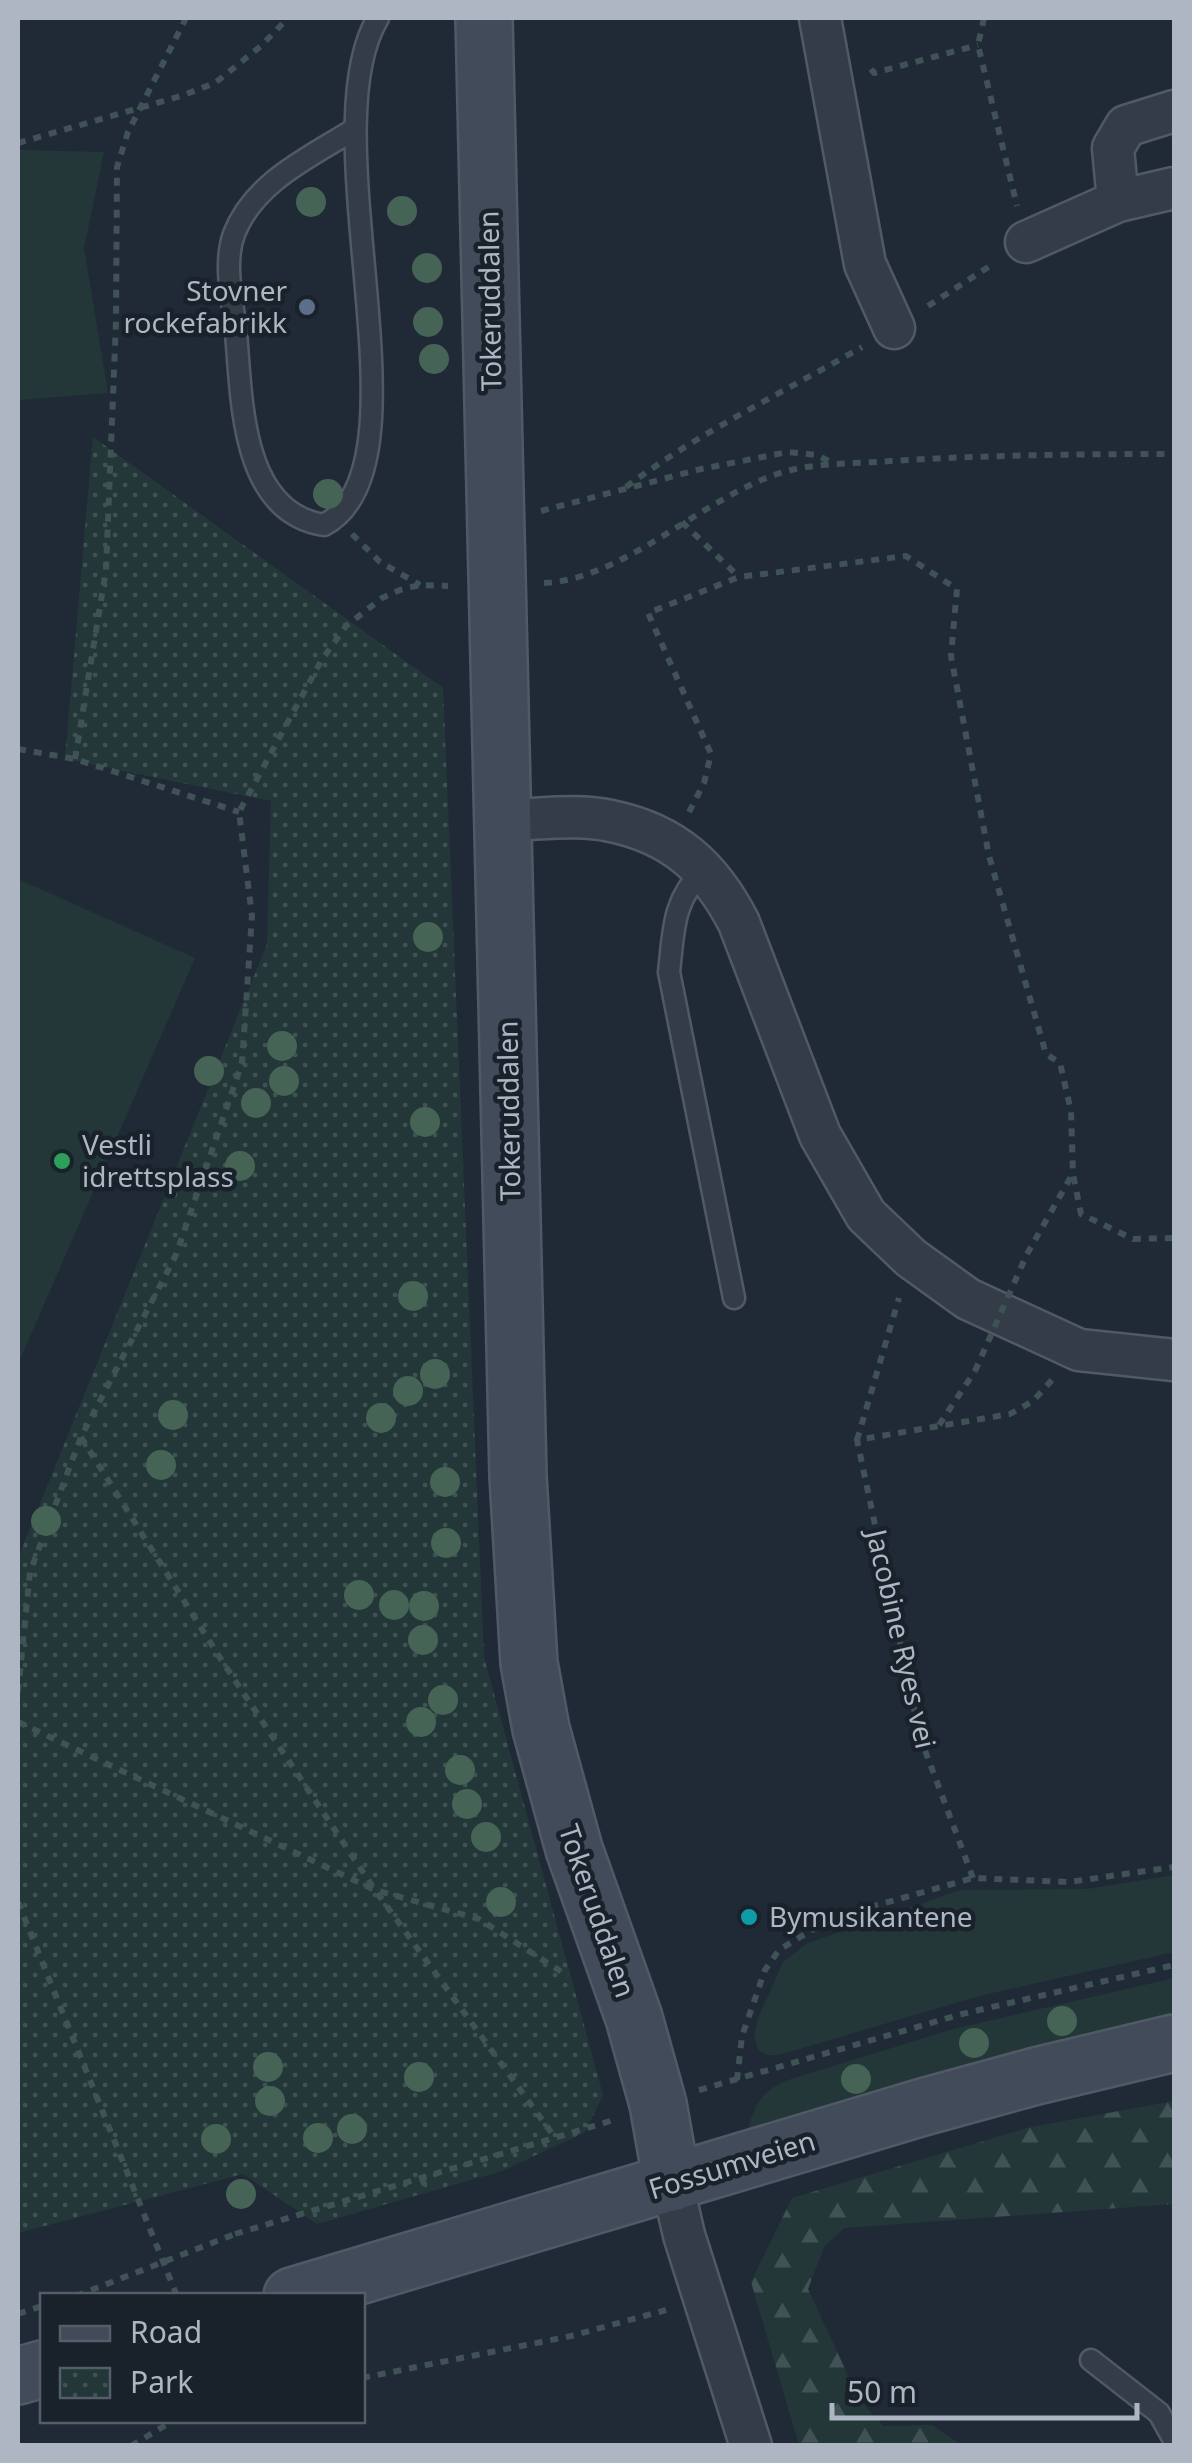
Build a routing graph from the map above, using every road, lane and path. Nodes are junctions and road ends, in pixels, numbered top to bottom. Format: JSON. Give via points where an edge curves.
{"nodes":[{"id":1,"x":186,"y":18,"type":"edge"},
{"id":2,"x":288,"y":18,"type":"edge"},
{"id":3,"x":378,"y":18,"type":"edge"},
{"id":4,"x":484,"y":18,"type":"edge"},
{"id":5,"x":820,"y":18,"type":"edge"},
{"id":6,"x":984,"y":18,"type":"edge"},
{"id":7,"x":978,"y":45,"type":"junction"},
{"id":8,"x":865,"y":60,"type":"dead end"},
{"id":9,"x":140,"y":107,"type":"junction"},
{"id":10,"x":1174,"y":111,"type":"edge"},
{"id":11,"x":354,"y":130,"type":"junction"},
{"id":12,"x":18,"y":143,"type":"edge"},
{"id":13,"x":1174,"y":188,"type":"edge"},
{"id":14,"x":1118,"y":201,"type":"junction"},
{"id":15,"x":1026,"y":242,"type":"junction"},
{"id":16,"x":894,"y":328,"type":"junction"},
{"id":17,"x":1174,"y":454,"type":"edge"},
{"id":18,"x":836,"y":465,"type":"junction"},
{"id":19,"x":626,"y":487,"type":"junction"},
{"id":20,"x":530,"y":513,"type":"dead end"},
{"id":21,"x":340,"y":517,"type":"junction"},
{"id":22,"x":682,"y":522,"type":"junction"},
{"id":23,"x":740,"y":577,"type":"junction"},
{"id":24,"x":542,"y":583,"type":"dead end"},
{"id":25,"x":420,"y":585,"type":"junction"},
{"id":26,"x":448,"y":586,"type":"dead end"},
{"id":27,"x":18,"y":749,"type":"edge"},
{"id":28,"x":75,"y":760,"type":"junction"},
{"id":29,"x":239,"y":812,"type":"junction"},
{"id":30,"x":502,"y":820,"type":"junction"},
{"id":31,"x":673,"y":844,"type":"junction"},
{"id":32,"x":704,"y":869,"type":"junction"},
{"id":33,"x":1073,"y":1174,"type":"junction"},
{"id":34,"x":1174,"y":1238,"type":"edge"},
{"id":35,"x":910,"y":1258,"type":"junction"},
{"id":36,"x":734,"y":1298,"type":"dead end"},
{"id":37,"x":1079,"y":1350,"type":"junction"},
{"id":38,"x":1174,"y":1360,"type":"edge"},
{"id":39,"x":938,"y":1426,"type":"junction"},
{"id":40,"x":82,"y":1436,"type":"junction"},
{"id":41,"x":857,"y":1440,"type":"junction"},
{"id":42,"x":18,"y":1692,"type":"edge"},
{"id":43,"x":18,"y":1722,"type":"edge"},
{"id":44,"x":1174,"y":1867,"type":"edge"},
{"id":45,"x":973,"y":1878,"type":"junction"},
{"id":46,"x":375,"y":1890,"type":"junction"},
{"id":47,"x":18,"y":1902,"type":"edge"},
{"id":48,"x":1174,"y":1966,"type":"edge"},
{"id":49,"x":572,"y":1978,"type":"dead end"},
{"id":50,"x":1174,"y":2043,"type":"edge"},
{"id":51,"x":737,"y":2080,"type":"junction"},
{"id":52,"x":706,"y":2088,"type":"dead end"},
{"id":53,"x":620,"y":2118,"type":"dead end"},
{"id":54,"x":556,"y":2139,"type":"junction"},
{"id":55,"x":422,"y":2177,"type":"junction"},
{"id":56,"x":672,"y":2184,"type":"junction"},
{"id":57,"x":425,"y":2188,"type":"dead end"},
{"id":58,"x":84,"y":2293,"type":"edge"},
{"id":59,"x":176,"y":2293,"type":"edge"},
{"id":60,"x":302,"y":2293,"type":"edge"},
{"id":61,"x":672,"y":2309,"type":"dead end"},
{"id":62,"x":1091,"y":2360,"type":"dead end"},
{"id":63,"x":365,"y":2377,"type":"edge"},
{"id":64,"x":169,"y":2423,"type":"edge"},
{"id":65,"x":1174,"y":2440,"type":"edge"},
{"id":66,"x":131,"y":2446,"type":"edge"},
{"id":67,"x":751,"y":2446,"type":"edge"}],
"edges":[{"from":1,"to":9,"type":"path"},
{"from":2,"to":9,"type":"path","via":[[215,82]]},
{"from":3,"to":11,"type":"lane","via":[[357,75]]},
{"from":4,"to":30,"type":"street","name":"Tokeruddalen"},
{"from":5,"to":16,"type":"street","via":[[865,264]]},
{"from":6,"to":7,"type":"path"},
{"from":7,"to":8,"type":"path","via":[[874,74]]},
{"from":7,"to":15,"type":"path"},
{"from":9,"to":12,"type":"path"},
{"from":9,"to":28,"type":"path","via":[[117,166],[106,570]]},
{"from":10,"to":14,"type":"street","via":[[1126,126],[1113,148]]},
{"from":11,"to":21,"type":"lane","via":[[374,407],[360,484]]},
{"from":11,"to":21,"type":"lane","via":[[282,174],[254,201],[234,234],[229,264],[242,406],[258,468],[290,516],[324,526]]},
{"from":13,"to":14,"type":"street"},
{"from":14,"to":15,"type":"street"},
{"from":15,"to":16,"type":"path"},
{"from":16,"to":19,"type":"path","via":[[803,376]]},
{"from":17,"to":18,"type":"path"},
{"from":18,"to":19,"type":"path","via":[[788,452]]},
{"from":18,"to":22,"type":"path","via":[[780,473]]},
{"from":19,"to":20,"type":"path"},
{"from":21,"to":25,"type":"path","via":[[362,547]]},
{"from":22,"to":23,"type":"path"},
{"from":22,"to":24,"type":"path","via":[[584,578]]},
{"from":23,"to":31,"type":"path","via":[[648,613],[710,754],[704,783]]},
{"from":23,"to":33,"type":"path","via":[[906,556],[958,589],[951,656],[989,856],[1046,1054],[1060,1062],[1072,1111]]},
{"from":25,"to":26,"type":"path"},
{"from":25,"to":29,"type":"path","via":[[382,598],[346,626],[320,661]]},
{"from":27,"to":28,"type":"path"},
{"from":28,"to":29,"type":"path"},
{"from":29,"to":40,"type":"path","via":[[252,916],[242,1063],[176,1255]]},
{"from":30,"to":31,"type":"street","via":[[610,820]]},
{"from":30,"to":56,"type":"street","name":"Tokeruddalen","via":[[528,1663],[556,1792],[658,2104]]},
{"from":31,"to":32,"type":"street"},
{"from":32,"to":35,"type":"street","via":[[739,924],[820,1135],[866,1215]]},
{"from":32,"to":36,"type":"lane","via":[[684,890],[669,972]]},
{"from":33,"to":34,"type":"path","via":[[1082,1214],[1132,1238]]},
{"from":33,"to":39,"type":"path","bridge":true,"via":[[1027,1254],[975,1372]]},
{"from":35,"to":37,"type":"street","via":[[968,1299]]},
{"from":35,"to":41,"type":"path"},
{"from":37,"to":38,"type":"street"},
{"from":37,"to":39,"type":"path","via":[[1033,1401],[1010,1414]]},
{"from":39,"to":41,"type":"path"},
{"from":40,"to":42,"type":"path","via":[[30,1572]]},
{"from":40,"to":46,"type":"path"},
{"from":41,"to":45,"type":"path","name":"Jacobine Ryes vei","via":[[920,1737]]},
{"from":43,"to":46,"type":"path"},
{"from":44,"to":45,"type":"path","via":[[1069,1882]]},
{"from":45,"to":51,"type":"path","via":[[860,1910],[779,1950],[742,2036]]},
{"from":46,"to":49,"type":"path","via":[[479,1919]]},
{"from":46,"to":54,"type":"path"},
{"from":47,"to":59,"type":"path"},
{"from":48,"to":51,"type":"path","via":[[962,2014]]},
{"from":50,"to":56,"type":"street","name":"Fossumveien","via":[[1036,2076]]},
{"from":51,"to":52,"type":"path"},
{"from":53,"to":54,"type":"path"},
{"from":54,"to":55,"type":"path"},
{"from":55,"to":57,"type":"path"},
{"from":55,"to":58,"type":"path","bridge":true,"via":[[235,2234]]},
{"from":56,"to":60,"type":"street","name":"Fossumveien"},
{"from":56,"to":67,"type":"street"},
{"from":61,"to":63,"type":"path"},
{"from":62,"to":65,"type":"lane","via":[[1159,2413]]},
{"from":64,"to":66,"type":"path"}]}
